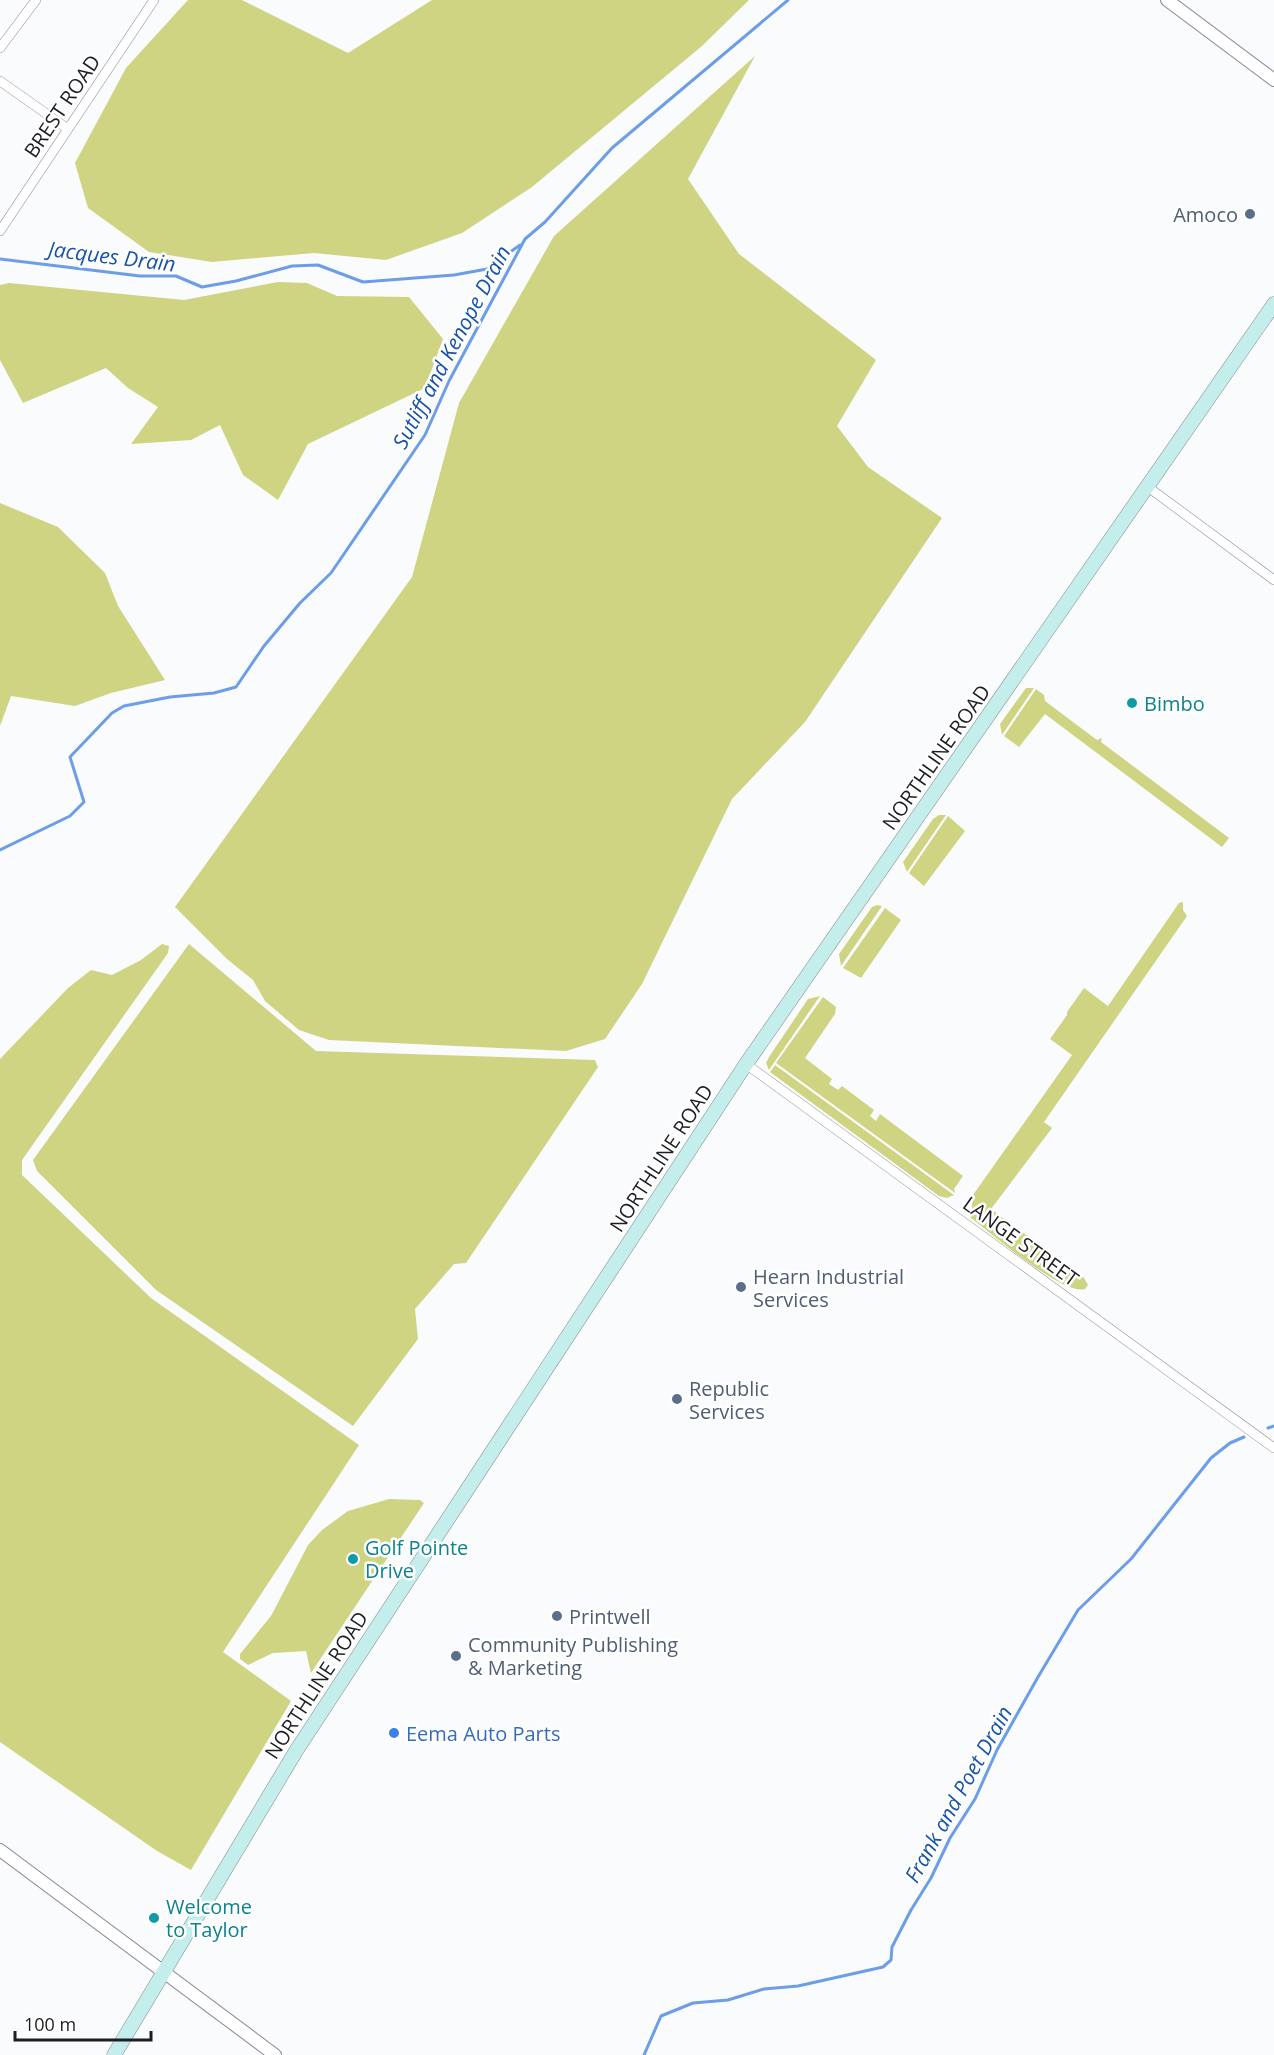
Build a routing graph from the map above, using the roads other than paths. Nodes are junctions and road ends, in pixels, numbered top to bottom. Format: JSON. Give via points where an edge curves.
{"nodes":[{"id":1,"x":36,"y":0,"type":"edge"},
{"id":2,"x":154,"y":0,"type":"edge"},
{"id":3,"x":1167,"y":0,"type":"edge"},
{"id":4,"x":0,"y":48,"type":"edge"},
{"id":5,"x":1274,"y":80,"type":"edge"},
{"id":6,"x":0,"y":81,"type":"edge"},
{"id":7,"x":68,"y":129,"type":"junction"},
{"id":8,"x":0,"y":231,"type":"edge"},
{"id":9,"x":1274,"y":304,"type":"edge"},
{"id":10,"x":1148,"y":487,"type":"junction"},
{"id":11,"x":1274,"y":580,"type":"edge"},
{"id":12,"x":746,"y":1064,"type":"junction"},
{"id":13,"x":1274,"y":1448,"type":"edge"},
{"id":14,"x":0,"y":1850,"type":"edge"},
{"id":15,"x":165,"y":1971,"type":"junction"},
{"id":16,"x":114,"y":2055,"type":"edge"},
{"id":17,"x":275,"y":2055,"type":"edge"}],
"edges":[{"from":1,"to":4,"type":"street"},
{"from":2,"to":7,"type":"street","name":"BREST ROAD"},
{"from":3,"to":5,"type":"street"},
{"from":6,"to":7,"type":"street"},
{"from":7,"to":8,"type":"street","name":"BREST ROAD"},
{"from":9,"to":10,"type":"main road","name":"NORTHLINE ROAD"},
{"from":10,"to":11,"type":"street"},
{"from":10,"to":12,"type":"main road","name":"NORTHLINE ROAD"},
{"from":12,"to":13,"type":"street","name":"LANGE STREET"},
{"from":12,"to":15,"type":"main road","name":"NORTHLINE ROAD","via":[[296,1750]]},
{"from":14,"to":15,"type":"street"},
{"from":15,"to":16,"type":"main road","name":"NORTHLINE ROAD"},
{"from":15,"to":17,"type":"street"}]}
